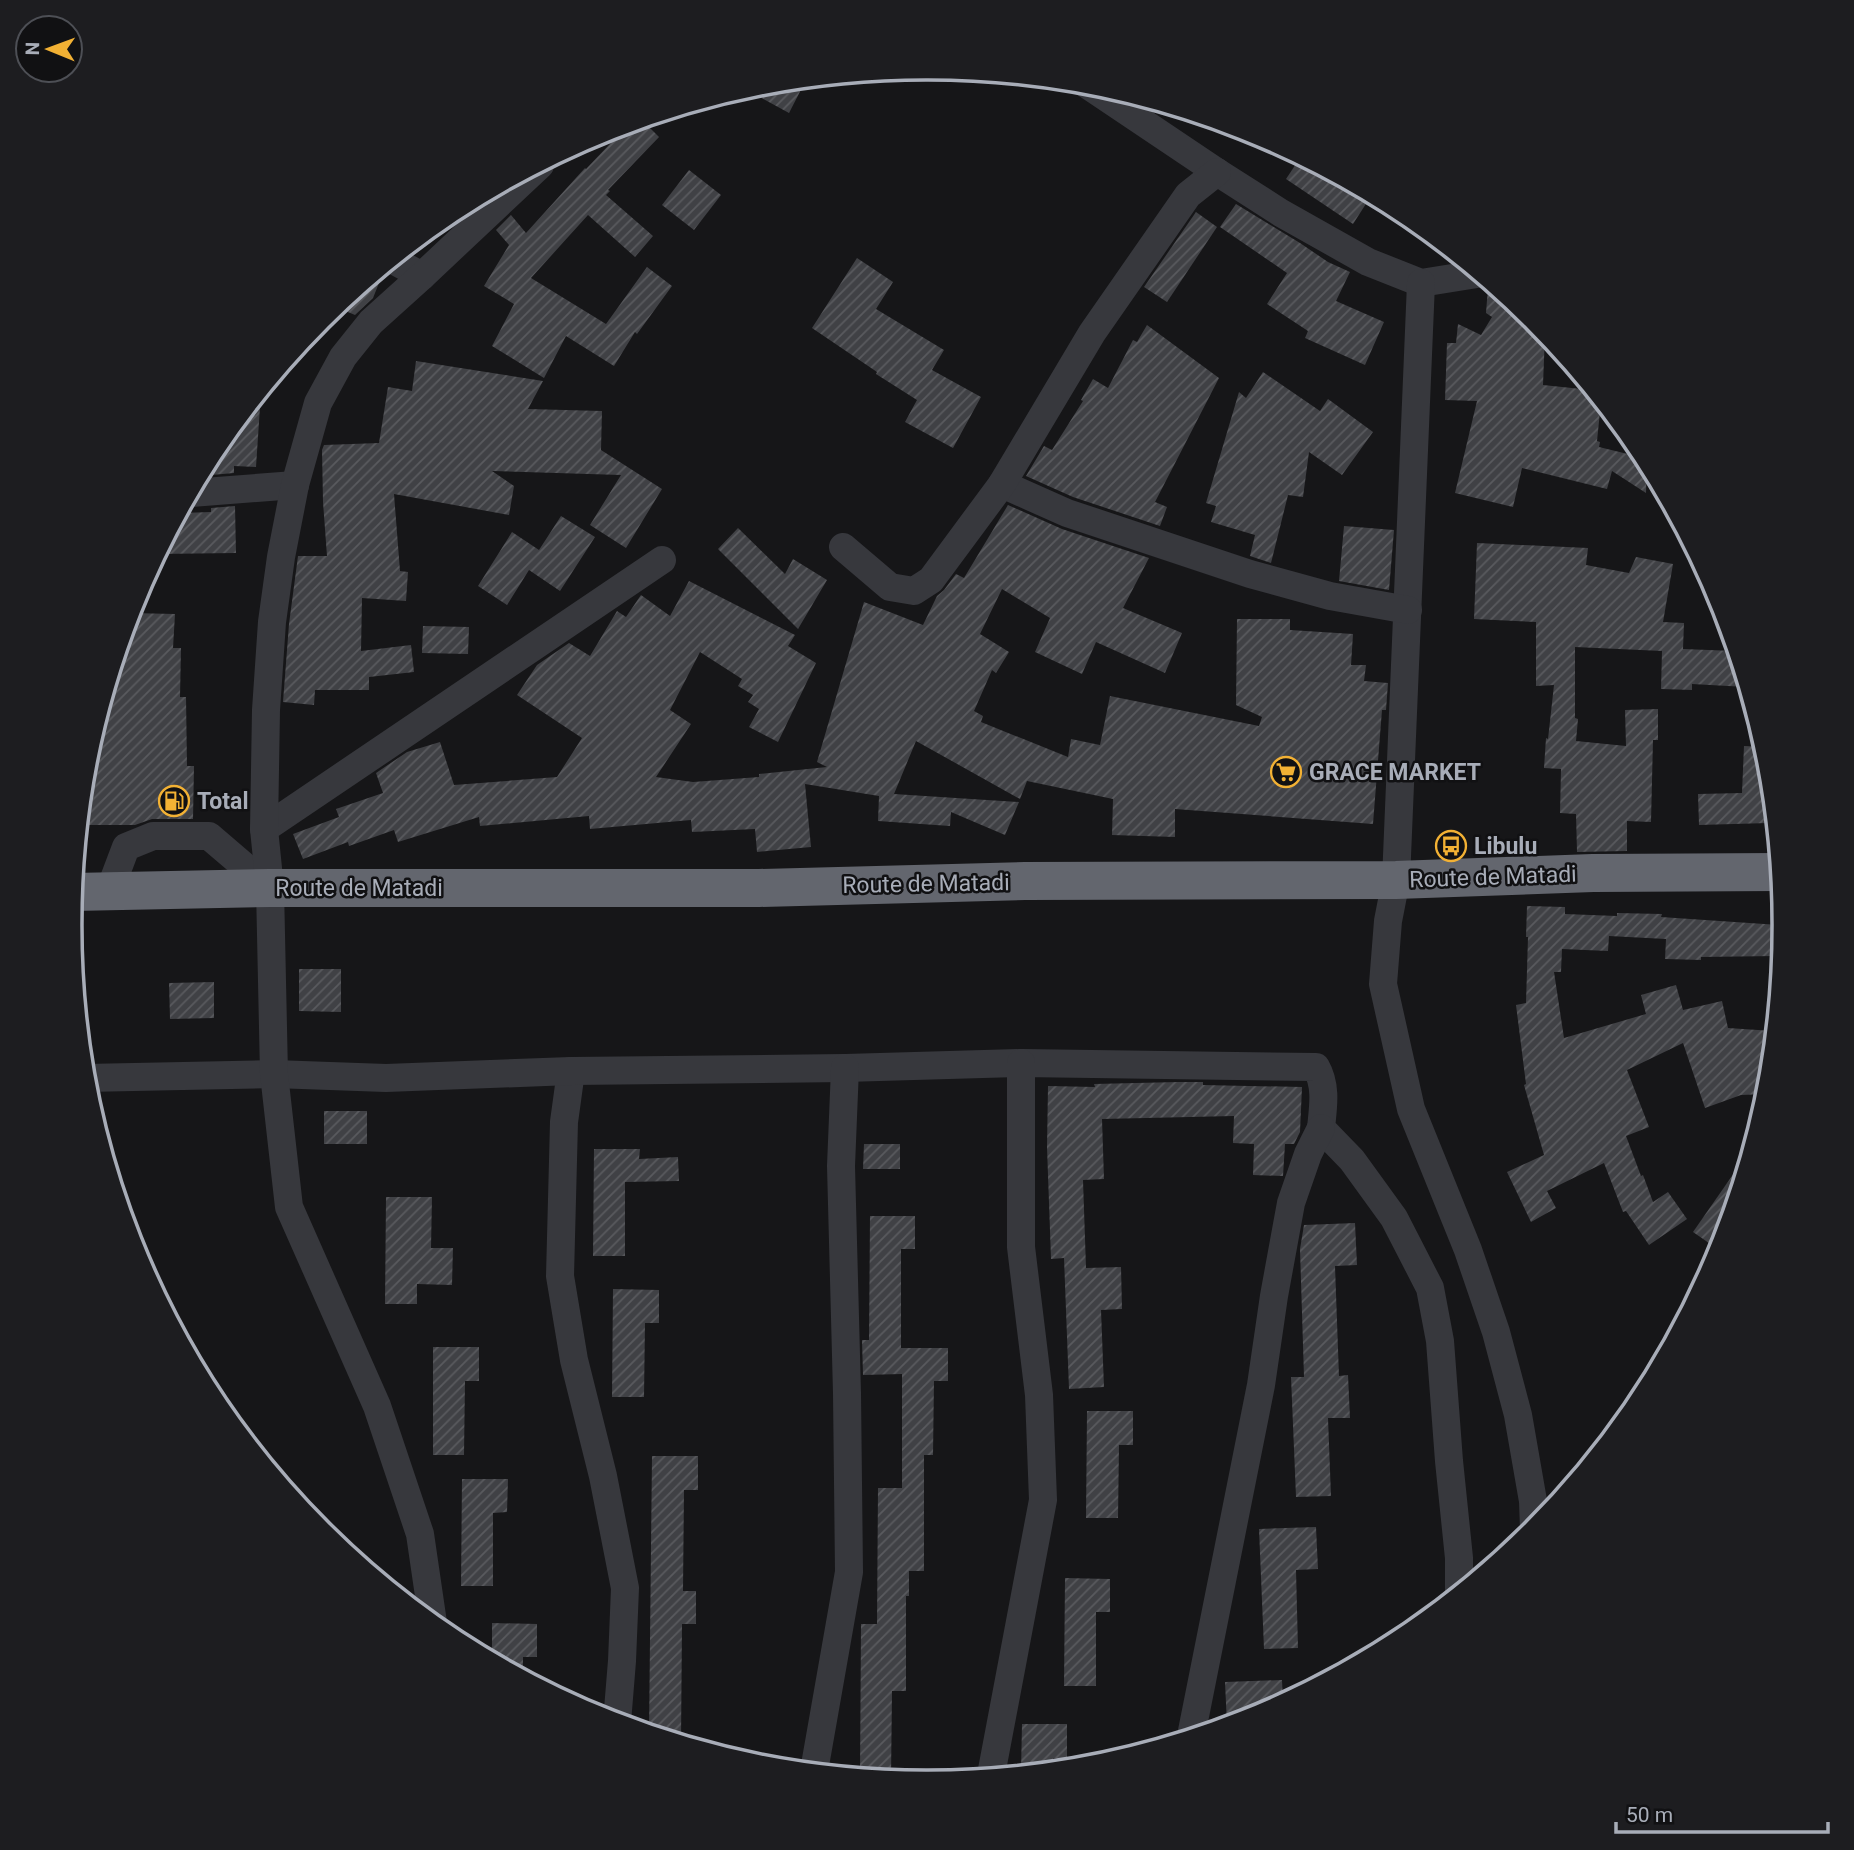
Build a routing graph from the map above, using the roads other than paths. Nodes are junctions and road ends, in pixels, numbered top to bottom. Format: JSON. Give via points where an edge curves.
{"nodes":[{"id":1,"x":1112,"y":101,"type":"edge"},
{"id":2,"x":1217,"y":172,"type":"junction"},
{"id":3,"x":515,"y":189,"type":"edge"},
{"id":4,"x":401,"y":265,"type":"edge"},
{"id":5,"x":422,"y":276,"type":"junction"},
{"id":6,"x":1466,"y":276,"type":"edge"},
{"id":7,"x":1421,"y":283,"type":"junction"},
{"id":8,"x":1002,"y":484,"type":"junction"},
{"id":9,"x":295,"y":485,"type":"junction"},
{"id":10,"x":203,"y":492,"type":"edge"},
{"id":11,"x":843,"y":547,"type":"dead end"},
{"id":12,"x":662,"y":559,"type":"dead end"},
{"id":13,"x":1408,"y":610,"type":"junction"},
{"id":14,"x":264,"y":829,"type":"junction"},
{"id":15,"x":1770,"y":872,"type":"edge"},
{"id":16,"x":1396,"y":880,"type":"junction"},
{"id":17,"x":270,"y":888,"type":"junction"},
{"id":18,"x":91,"y":892,"type":"edge"},
{"id":19,"x":1021,"y":1063,"type":"junction"},
{"id":20,"x":845,"y":1068,"type":"junction"},
{"id":21,"x":571,"y":1071,"type":"junction"},
{"id":22,"x":274,"y":1074,"type":"junction"},
{"id":23,"x":97,"y":1078,"type":"edge"},
{"id":24,"x":1321,"y":1128,"type":"junction"},
{"id":25,"x":1533,"y":1512,"type":"edge"},
{"id":26,"x":1459,"y":1580,"type":"edge"},
{"id":27,"x":431,"y":1608,"type":"edge"},
{"id":28,"x":618,"y":1710,"type":"edge"},
{"id":29,"x":1193,"y":1727,"type":"edge"},
{"id":30,"x":816,"y":1762,"type":"edge"},
{"id":31,"x":993,"y":1767,"type":"edge"}],
"edges":[{"from":1,"to":2,"type":"street"},
{"from":2,"to":7,"type":"street","via":[[1368,262]]},
{"from":2,"to":8,"type":"street","via":[[1188,195],[1092,333]]},
{"from":3,"to":5,"type":"street"},
{"from":4,"to":5,"type":"street"},
{"from":5,"to":9,"type":"street","via":[[370,322],[343,357],[318,403]]},
{"from":6,"to":7,"type":"street"},
{"from":7,"to":13,"type":"street"},
{"from":8,"to":11,"type":"street","via":[[931,580],[914,591],[890,587]]},
{"from":8,"to":13,"type":"street","via":[[1068,513],[1250,574],[1330,596]]},
{"from":9,"to":10,"type":"street"},
{"from":9,"to":14,"type":"street","via":[[272,622],[265,710]]},
{"from":12,"to":14,"type":"street"},
{"from":13,"to":16,"type":"street"},
{"from":14,"to":17,"type":"street"},
{"from":15,"to":16,"type":"highway","name":"Route de Matadi"},
{"from":16,"to":17,"type":"highway","name":"Route de Matadi"},
{"from":16,"to":25,"type":"street","via":[[1383,984],[1411,1109],[1496,1332],[1518,1415]]},
{"from":17,"to":18,"type":"highway","name":"Route de Matadi"},
{"from":17,"to":18,"type":"street","via":[[209,836],[153,836],[126,847]]},
{"from":17,"to":22,"type":"street"},
{"from":19,"to":20,"type":"street"},
{"from":19,"to":24,"type":"street","via":[[1317,1067],[1324,1100]]},
{"from":19,"to":31,"type":"street","via":[[1021,1247],[1040,1395],[1043,1500]]},
{"from":20,"to":21,"type":"street"},
{"from":20,"to":30,"type":"street","via":[[841,1166],[849,1572]]},
{"from":21,"to":22,"type":"street","via":[[386,1078]]},
{"from":21,"to":28,"type":"street","via":[[564,1122],[560,1276],[625,1588]]},
{"from":22,"to":23,"type":"street"},
{"from":22,"to":27,"type":"street","via":[[289,1207],[377,1406],[421,1534]]},
{"from":24,"to":26,"type":"street","via":[[1352,1160],[1394,1218],[1430,1289],[1440,1341]]},
{"from":24,"to":29,"type":"street","via":[[1291,1203],[1261,1385]]}]}
